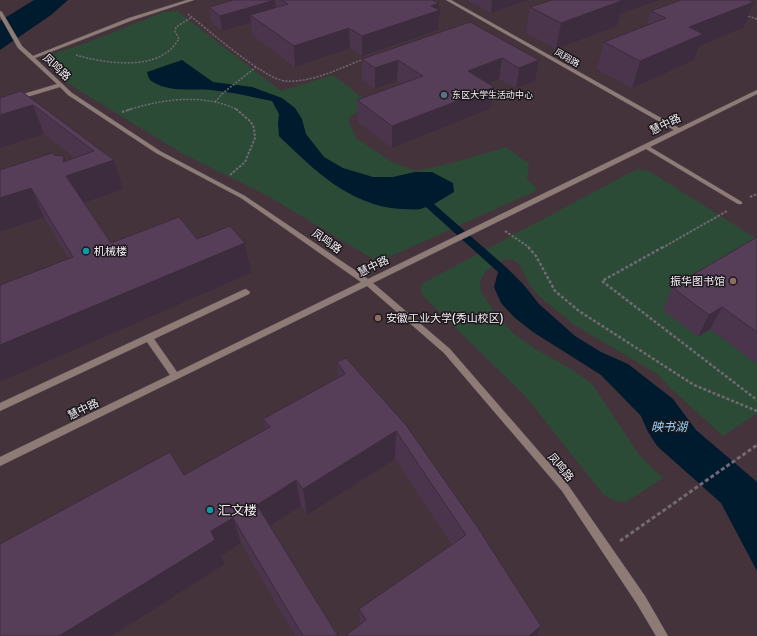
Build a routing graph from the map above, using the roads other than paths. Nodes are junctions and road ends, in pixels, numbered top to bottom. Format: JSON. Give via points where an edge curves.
{"nodes":[{"id":1,"x":192,"y":0,"type":"edge"},
{"id":2,"x":448,"y":0,"type":"edge"},
{"id":3,"x":0,"y":14,"type":"edge"},
{"id":4,"x":32,"y":58,"type":"junction"},
{"id":5,"x":61,"y":85,"type":"junction"},
{"id":6,"x":757,"y":92,"type":"edge"},
{"id":7,"x":0,"y":103,"type":"edge"},
{"id":8,"x":678,"y":130,"type":"junction"},
{"id":9,"x":645,"y":146,"type":"junction"},
{"id":10,"x":740,"y":203,"type":"road end"},
{"id":11,"x":367,"y":282,"type":"junction"},
{"id":12,"x":246,"y":292,"type":"dead end"},
{"id":13,"x":149,"y":338,"type":"junction"},
{"id":14,"x":175,"y":376,"type":"junction"},
{"id":15,"x":0,"y":407,"type":"edge"},
{"id":16,"x":0,"y":462,"type":"edge"},
{"id":17,"x":662,"y":636,"type":"edge"}],
"edges":[{"from":1,"to":4,"type":"street","name":"凤鸣路","via":[[175,4]]},
{"from":2,"to":8,"type":"street","name":"凤翔路"},
{"from":3,"to":4,"type":"street","via":[[20,47]]},
{"from":4,"to":5,"type":"street","name":"凤鸣路"},
{"from":5,"to":7,"type":"street"},
{"from":5,"to":11,"type":"street","name":"凤鸣路","via":[[70,94],[158,152],[243,197]]},
{"from":6,"to":8,"type":"street","name":"慧中路"},
{"from":8,"to":9,"type":"street","name":"慧中路"},
{"from":9,"to":10,"type":"street"},
{"from":9,"to":11,"type":"street","name":"慧中路"},
{"from":11,"to":14,"type":"street","name":"慧中路"},
{"from":11,"to":17,"type":"street","name":"凤鸣路","via":[[447,352],[565,488],[642,600]]},
{"from":12,"to":13,"type":"street"},
{"from":13,"to":14,"type":"street"},
{"from":13,"to":15,"type":"street"},
{"from":14,"to":16,"type":"street","name":"慧中路"}]}
